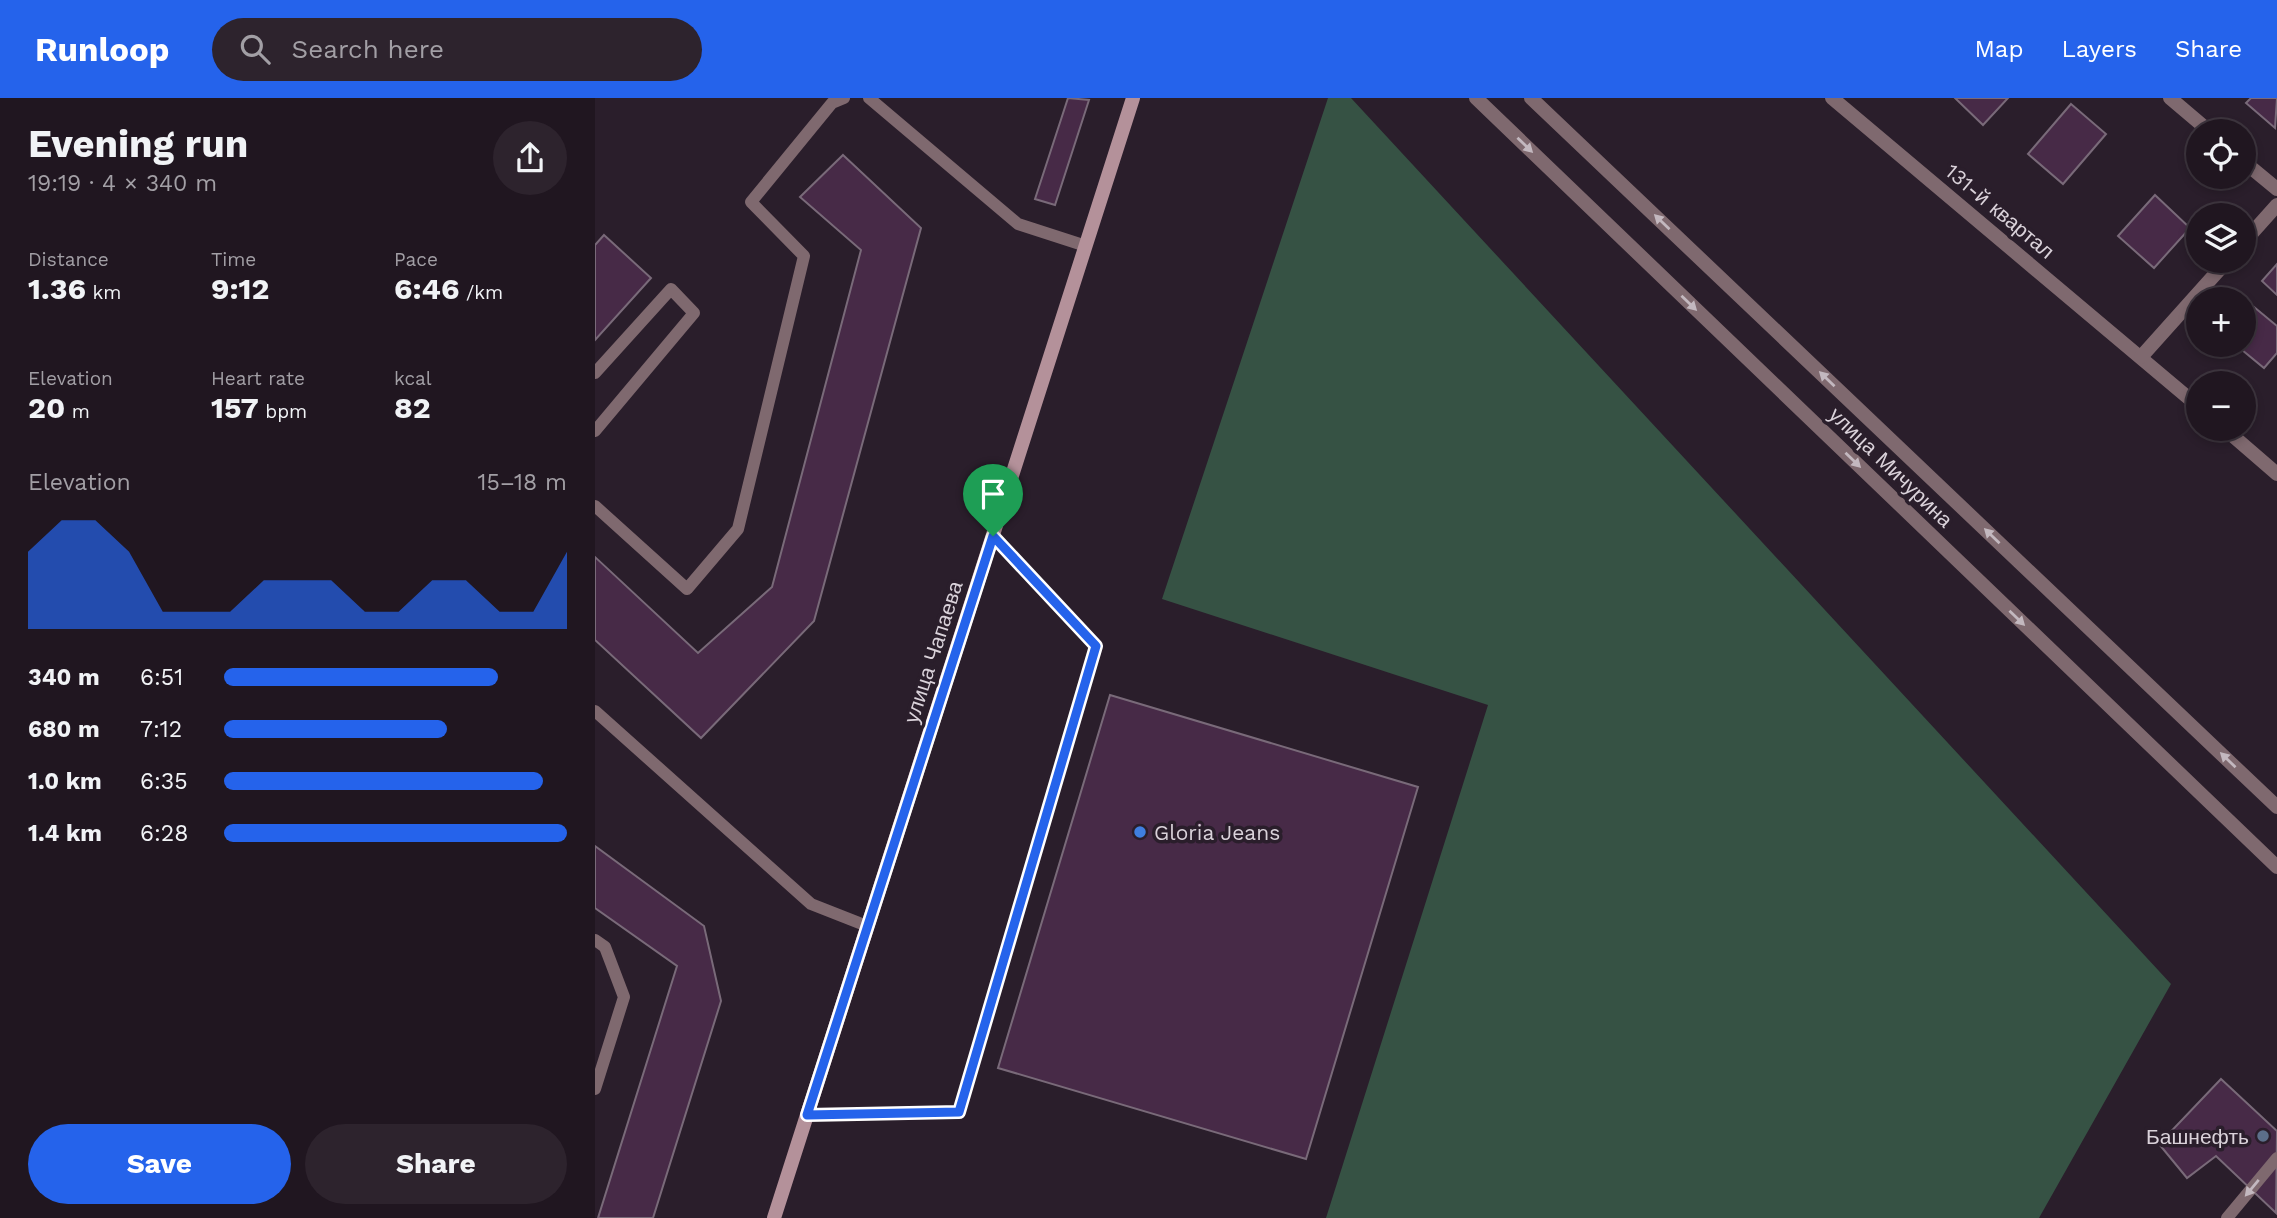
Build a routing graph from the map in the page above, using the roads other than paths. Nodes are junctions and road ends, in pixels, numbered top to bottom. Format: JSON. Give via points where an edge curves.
{"nodes":[{"id":1,"x":844,"y":98,"type":"edge"},
{"id":2,"x":869,"y":98,"type":"edge"},
{"id":3,"x":1133,"y":98,"type":"edge"},
{"id":4,"x":1476,"y":98,"type":"edge"},
{"id":5,"x":1531,"y":98,"type":"edge"},
{"id":6,"x":1832,"y":98,"type":"edge"},
{"id":7,"x":2170,"y":98,"type":"edge"},
{"id":8,"x":2195,"y":119,"type":"edge"},
{"id":9,"x":2256,"y":172,"type":"edge"},
{"id":10,"x":2277,"y":189,"type":"edge"},
{"id":11,"x":2277,"y":205,"type":"edge"},
{"id":12,"x":2256,"y":228,"type":"edge"},
{"id":13,"x":1086,"y":246,"type":"junction"},
{"id":14,"x":2216,"y":273,"type":"edge"},
{"id":15,"x":2141,"y":357,"type":"junction"},
{"id":16,"x":595,"y":373,"type":"edge"},
{"id":17,"x":2186,"y":396,"type":"edge"},
{"id":18,"x":595,"y":431,"type":"edge"},
{"id":19,"x":2239,"y":441,"type":"edge"},
{"id":20,"x":2277,"y":474,"type":"edge"},
{"id":21,"x":595,"y":506,"type":"edge"},
{"id":22,"x":993,"y":536,"type":"junction"},
{"id":23,"x":595,"y":711,"type":"edge"},
{"id":24,"x":2277,"y":807,"type":"edge"},
{"id":25,"x":2277,"y":867,"type":"edge"},
{"id":26,"x":867,"y":926,"type":"junction"},
{"id":27,"x":595,"y":940,"type":"edge"},
{"id":28,"x":595,"y":1089,"type":"edge"},
{"id":29,"x":807,"y":1115,"type":"junction"},
{"id":30,"x":2277,"y":1158,"type":"edge"},
{"id":31,"x":774,"y":1218,"type":"edge"},
{"id":32,"x":2227,"y":1218,"type":"edge"}],
"edges":[{"from":1,"to":21,"type":"lane","via":[[832,103],[751,201],[804,256],[738,530],[687,589]]},
{"from":2,"to":13,"type":"lane","via":[[1018,224]]},
{"from":3,"to":13,"type":"main road","name":"улица Чапаева"},
{"from":4,"to":25,"type":"street","name":"улица Мичурина","one_way":true},
{"from":24,"to":5,"type":"street","name":"улица Мичурина","one_way":true},
{"from":6,"to":15,"type":"street","name":"131-й квартал"},
{"from":7,"to":8,"type":"street"},
{"from":9,"to":10,"type":"street"},
{"from":11,"to":12,"type":"street"},
{"from":13,"to":22,"type":"main road","name":"улица Чапаева"},
{"from":14,"to":15,"type":"street"},
{"from":15,"to":17,"type":"street","name":"131-й квартал"},
{"from":16,"to":18,"type":"lane","via":[[671,289],[694,313]]},
{"from":19,"to":20,"type":"street"},
{"from":22,"to":26,"type":"main road","name":"улица Чапаева"},
{"from":22,"to":29,"type":"lane","via":[[1096,646],[959,1112]]},
{"from":23,"to":26,"type":"lane","via":[[811,904]]},
{"from":26,"to":29,"type":"main road","name":"улица Чапаева"},
{"from":27,"to":28,"type":"lane","via":[[605,947],[625,998]]},
{"from":29,"to":31,"type":"main road","name":"улица Чапаева"},
{"from":30,"to":32,"type":"lane","one_way":true}]}
